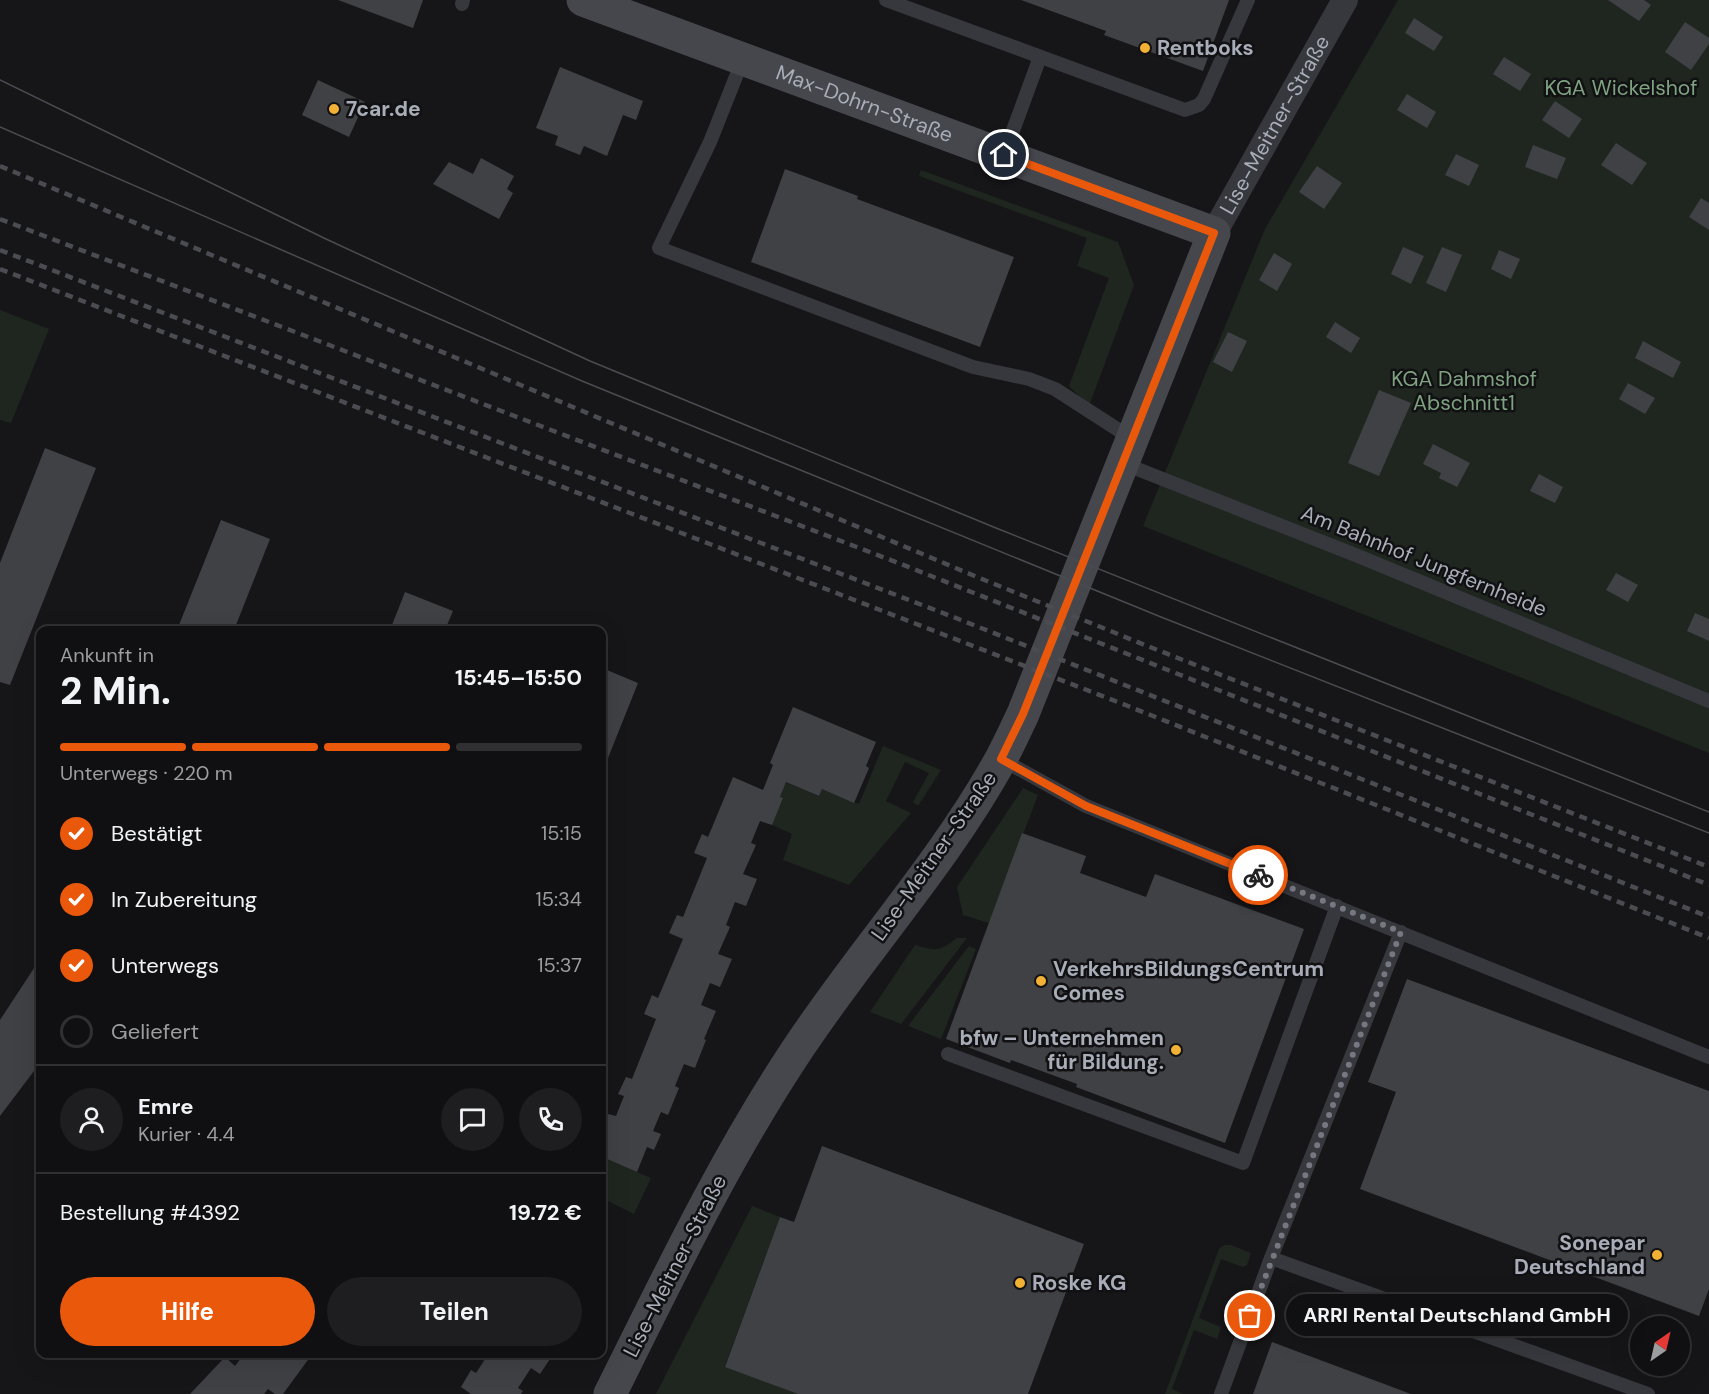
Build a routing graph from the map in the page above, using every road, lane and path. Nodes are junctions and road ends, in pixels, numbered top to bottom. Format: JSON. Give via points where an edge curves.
{"nodes":[{"id":1,"x":583,"y":0,"type":"edge"},
{"id":2,"x":886,"y":0,"type":"edge"},
{"id":3,"x":1248,"y":0,"type":"edge"},
{"id":4,"x":1345,"y":0,"type":"edge"},
{"id":5,"x":1040,"y":57,"type":"junction"},
{"id":6,"x":744,"y":59,"type":"junction"},
{"id":7,"x":1004,"y":155,"type":"junction"},
{"id":8,"x":1214,"y":233,"type":"junction"},
{"id":9,"x":1126,"y":450,"type":"junction"},
{"id":10,"x":1709,"y":701,"type":"edge"},
{"id":11,"x":1001,"y":759,"type":"junction"},
{"id":12,"x":1337,"y":906,"type":"junction"},
{"id":13,"x":1401,"y":932,"type":"junction"},
{"id":14,"x":948,"y":1054,"type":"dead end"},
{"id":15,"x":1709,"y":1057,"type":"edge"},
{"id":16,"x":1271,"y":1258,"type":"junction"},
{"id":17,"x":610,"y":1394,"type":"edge"},
{"id":18,"x":1221,"y":1394,"type":"edge"},
{"id":19,"x":1648,"y":1394,"type":"edge"}],
"edges":[{"from":1,"to":6,"type":"main road","name":"Max-Dohrn-Straße"},
{"from":2,"to":5,"type":"lane"},
{"from":3,"to":5,"type":"lane","via":[[1204,99],[1192,109],[1178,108]]},
{"from":4,"to":8,"type":"street","name":"Lise-Meitner-Straße"},
{"from":5,"to":7,"type":"lane"},
{"from":6,"to":7,"type":"main road","name":"Max-Dohrn-Straße"},
{"from":6,"to":9,"type":"lane","name":"Am Bahnhof Jungfernheide","via":[[710,142],[659,248],[973,367],[1055,389]]},
{"from":7,"to":8,"type":"main road","name":"Max-Dohrn-Straße"},
{"from":8,"to":9,"type":"main road","name":"Lise-Meitner-Straße"},
{"from":9,"to":10,"type":"lane","name":"Am Bahnhof Jungfernheide","via":[[1358,556]]},
{"from":9,"to":11,"type":"main road","name":"Lise-Meitner-Straße","via":[[1023,714]]},
{"from":11,"to":12,"type":"lane","via":[[1086,806]]},
{"from":11,"to":17,"type":"main road","name":"Lise-Meitner-Straße","via":[[962,822],[815,1024],[738,1144]]},
{"from":12,"to":13,"type":"lane"},
{"from":12,"to":14,"type":"lane","via":[[1243,1163]]},
{"from":13,"to":15,"type":"lane"},
{"from":13,"to":16,"type":"lane"},
{"from":16,"to":18,"type":"lane"},
{"from":16,"to":19,"type":"lane"}]}
